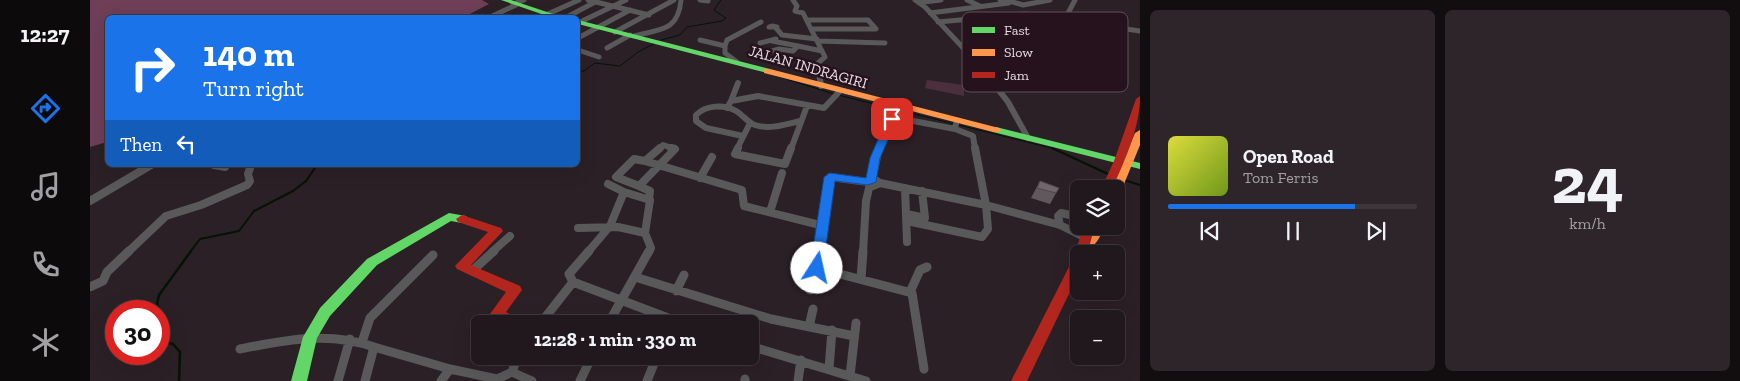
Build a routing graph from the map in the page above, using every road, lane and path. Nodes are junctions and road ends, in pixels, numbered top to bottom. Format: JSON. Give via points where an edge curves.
{"nodes":[{"id":1,"x":579,"y":0,"type":"edge"},
{"id":2,"x":588,"y":0,"type":"edge"},
{"id":3,"x":626,"y":0,"type":"edge"},
{"id":4,"x":674,"y":0,"type":"edge"},
{"id":5,"x":681,"y":0,"type":"edge"},
{"id":6,"x":700,"y":0,"type":"edge"},
{"id":7,"x":793,"y":0,"type":"edge"},
{"id":8,"x":917,"y":0,"type":"edge"},
{"id":9,"x":941,"y":0,"type":"edge"},
{"id":10,"x":967,"y":0,"type":"edge"},
{"id":11,"x":1050,"y":0,"type":"edge"},
{"id":12,"x":1075,"y":0,"type":"edge"},
{"id":13,"x":598,"y":1,"type":"edge"},
{"id":14,"x":708,"y":1,"type":"edge"},
{"id":15,"x":515,"y":2,"type":"edge"},
{"id":16,"x":1004,"y":3,"type":"edge"},
{"id":17,"x":614,"y":6,"type":"junction"},
{"id":18,"x":1020,"y":6,"type":"junction"},
{"id":19,"x":982,"y":7,"type":"junction"},
{"id":20,"x":630,"y":10,"type":"junction"},
{"id":21,"x":1020,"y":12,"type":"edge"},
{"id":22,"x":1029,"y":12,"type":"edge"},
{"id":23,"x":1070,"y":12,"type":"edge"},
{"id":24,"x":930,"y":13,"type":"junction"},
{"id":25,"x":493,"y":15,"type":"edge"},
{"id":26,"x":541,"y":15,"type":"edge"},
{"id":27,"x":545,"y":15,"type":"edge"},
{"id":28,"x":570,"y":15,"type":"edge"},
{"id":29,"x":649,"y":15,"type":"junction"},
{"id":30,"x":807,"y":20,"type":"junction"},
{"id":31,"x":962,"y":20,"type":"edge"},
{"id":32,"x":580,"y":21,"type":"edge"},
{"id":33,"x":761,"y":22,"type":"dead end"},
{"id":34,"x":781,"y":22,"type":"dead end"},
{"id":35,"x":938,"y":22,"type":"junction"},
{"id":36,"x":580,"y":23,"type":"edge"},
{"id":37,"x":597,"y":27,"type":"junction"},
{"id":38,"x":812,"y":29,"type":"junction"},
{"id":39,"x":615,"y":32,"type":"junction"},
{"id":40,"x":785,"y":35,"type":"junction"},
{"id":41,"x":632,"y":36,"type":"junction"},
{"id":42,"x":580,"y":37,"type":"edge"},
{"id":43,"x":700,"y":40,"type":"dead end"},
{"id":44,"x":818,"y":40,"type":"junction"},
{"id":45,"x":772,"y":41,"type":"junction"},
{"id":46,"x":760,"y":42,"type":"dead end"},
{"id":47,"x":885,"y":43,"type":"dead end"},
{"id":48,"x":725,"y":46,"type":"junction"},
{"id":49,"x":798,"y":46,"type":"junction"},
{"id":50,"x":607,"y":48,"type":"dead end"},
{"id":51,"x":962,"y":49,"type":"edge"},
{"id":52,"x":580,"y":51,"type":"edge"},
{"id":53,"x":822,"y":51,"type":"junction"},
{"id":54,"x":761,"y":54,"type":"dead end"},
{"id":55,"x":599,"y":57,"type":"dead end"},
{"id":56,"x":737,"y":62,"type":"junction"},
{"id":57,"x":738,"y":83,"type":"dead end"},
{"id":58,"x":821,"y":86,"type":"junction"},
{"id":59,"x":1001,"y":92,"type":"edge"},
{"id":60,"x":838,"y":93,"type":"junction"},
{"id":61,"x":1140,"y":99,"type":"edge"},
{"id":62,"x":731,"y":101,"type":"junction"},
{"id":63,"x":807,"y":106,"type":"junction"},
{"id":64,"x":726,"y":108,"type":"junction"},
{"id":65,"x":801,"y":121,"type":"junction"},
{"id":66,"x":750,"y":123,"type":"junction"},
{"id":67,"x":955,"y":125,"type":"junction"},
{"id":68,"x":1140,"y":134,"type":"edge"},
{"id":69,"x":743,"y":136,"type":"junction"},
{"id":70,"x":1028,"y":138,"type":"junction"},
{"id":71,"x":712,"y":157,"type":"dead end"},
{"id":72,"x":646,"y":161,"type":"junction"},
{"id":73,"x":1123,"y":162,"type":"junction"},
{"id":74,"x":659,"y":166,"type":"junction"},
{"id":75,"x":1140,"y":166,"type":"edge"},
{"id":76,"x":148,"y":167,"type":"edge"},
{"id":77,"x":221,"y":167,"type":"edge"},
{"id":78,"x":250,"y":167,"type":"edge"},
{"id":79,"x":225,"y":168,"type":"dead end"},
{"id":80,"x":782,"y":173,"type":"dead end"},
{"id":81,"x":700,"y":178,"type":"junction"},
{"id":82,"x":1116,"y":179,"type":"edge"},
{"id":83,"x":870,"y":182,"type":"junction"},
{"id":84,"x":608,"y":184,"type":"dead end"},
{"id":85,"x":640,"y":186,"type":"junction"},
{"id":86,"x":905,"y":188,"type":"junction"},
{"id":87,"x":922,"y":191,"type":"junction"},
{"id":88,"x":624,"y":192,"type":"junction"},
{"id":89,"x":649,"y":199,"type":"junction"},
{"id":90,"x":90,"y":201,"type":"edge"},
{"id":91,"x":986,"y":205,"type":"junction"},
{"id":92,"x":770,"y":212,"type":"junction"},
{"id":93,"x":1070,"y":215,"type":"edge"},
{"id":94,"x":907,"y":218,"type":"junction"},
{"id":95,"x":1048,"y":218,"type":"dead end"},
{"id":96,"x":1059,"y":223,"type":"junction"},
{"id":97,"x":610,"y":226,"type":"junction"},
{"id":98,"x":824,"y":226,"type":"junction"},
{"id":99,"x":578,"y":228,"type":"dead end"},
{"id":100,"x":645,"y":233,"type":"junction"},
{"id":101,"x":1094,"y":235,"type":"edge"},
{"id":102,"x":510,"y":236,"type":"dead end"},
{"id":103,"x":1085,"y":241,"type":"edge"},
{"id":104,"x":907,"y":242,"type":"dead end"},
{"id":105,"x":433,"y":255,"type":"dead end"},
{"id":106,"x":927,"y":267,"type":"dead end"},
{"id":107,"x":817,"y":268,"type":"junction"},
{"id":108,"x":472,"y":271,"type":"junction"},
{"id":109,"x":684,"y":275,"type":"dead end"},
{"id":110,"x":635,"y":277,"type":"junction"},
{"id":111,"x":1070,"y":277,"type":"edge"},
{"id":112,"x":861,"y":279,"type":"junction"},
{"id":113,"x":573,"y":282,"type":"junction"},
{"id":114,"x":90,"y":287,"type":"edge"},
{"id":115,"x":810,"y":290,"type":"dead end"},
{"id":116,"x":676,"y":291,"type":"junction"},
{"id":117,"x":910,"y":292,"type":"junction"},
{"id":118,"x":621,"y":299,"type":"junction"},
{"id":119,"x":813,"y":309,"type":"dead end"},
{"id":120,"x":499,"y":315,"type":"edge"},
{"id":121,"x":547,"y":315,"type":"edge"},
{"id":122,"x":613,"y":315,"type":"edge"},
{"id":123,"x":657,"y":315,"type":"edge"},
{"id":124,"x":856,"y":323,"type":"dead end"},
{"id":125,"x":809,"y":327,"type":"junction"},
{"id":126,"x":832,"y":330,"type":"junction"},
{"id":127,"x":854,"y":336,"type":"junction"},
{"id":128,"x":310,"y":337,"type":"junction"},
{"id":129,"x":350,"y":339,"type":"junction"},
{"id":130,"x":362,"y":342,"type":"junction"},
{"id":131,"x":374,"y":347,"type":"junction"},
{"id":132,"x":759,"y":348,"type":"edge"},
{"id":133,"x":240,"y":349,"type":"dead end"},
{"id":134,"x":801,"y":360,"type":"junction"},
{"id":135,"x":515,"y":365,"type":"edge"},
{"id":136,"x":588,"y":365,"type":"edge"},
{"id":137,"x":653,"y":365,"type":"edge"},
{"id":138,"x":450,"y":369,"type":"junction"},
{"id":139,"x":829,"y":369,"type":"junction"},
{"id":140,"x":924,"y":369,"type":"dead end"},
{"id":141,"x":512,"y":372,"type":"junction"},
{"id":142,"x":850,"y":376,"type":"junction"},
{"id":143,"x":496,"y":380,"type":"edge"},
{"id":144,"x":299,"y":381,"type":"edge"},
{"id":145,"x":338,"y":381,"type":"edge"},
{"id":146,"x":365,"y":381,"type":"edge"},
{"id":147,"x":441,"y":381,"type":"edge"},
{"id":148,"x":532,"y":381,"type":"edge"},
{"id":149,"x":580,"y":381,"type":"edge"},
{"id":150,"x":647,"y":381,"type":"edge"},
{"id":151,"x":798,"y":381,"type":"edge"},
{"id":152,"x":866,"y":381,"type":"edge"},
{"id":153,"x":1019,"y":381,"type":"edge"}],
"edges":[{"from":1,"to":27,"type":"street"},
{"from":2,"to":13,"type":"street"},
{"from":3,"to":17,"type":"street"},
{"from":4,"to":29,"type":"street"},
{"from":5,"to":41,"type":"street","via":[[677,22],[660,31]]},
{"from":6,"to":14,"type":"street"},
{"from":7,"to":30,"type":"street","via":[[797,7],[795,11],[803,13]]},
{"from":8,"to":9,"type":"street"},
{"from":8,"to":24,"type":"street"},
{"from":10,"to":19,"type":"street"},
{"from":11,"to":18,"type":"street"},
{"from":12,"to":23,"type":"street"},
{"from":13,"to":17,"type":"street"},
{"from":13,"to":28,"type":"street"},
{"from":15,"to":25,"type":"street"},
{"from":15,"to":26,"type":"street"},
{"from":16,"to":18,"type":"street"},
{"from":16,"to":19,"type":"street"},
{"from":16,"to":21,"type":"street"},
{"from":17,"to":20,"type":"street"},
{"from":17,"to":32,"type":"street"},
{"from":18,"to":22,"type":"street"},
{"from":19,"to":24,"type":"street"},
{"from":20,"to":29,"type":"street"},
{"from":20,"to":37,"type":"street"},
{"from":24,"to":35,"type":"street"},
{"from":29,"to":39,"type":"street"},
{"from":30,"to":38,"type":"street"},
{"from":30,"to":38,"type":"street","via":[[866,20],[876,29]]},
{"from":31,"to":35,"type":"street"},
{"from":33,"to":48,"type":"street","via":[[727,40]]},
{"from":34,"to":40,"type":"street","via":[[775,27]]},
{"from":35,"to":51,"type":"street"},
{"from":36,"to":37,"type":"street","name":"JALAN INDRAGIRI"},
{"from":37,"to":39,"type":"street","name":"JALAN INDRAGIRI"},
{"from":37,"to":42,"type":"street"},
{"from":38,"to":44,"type":"street"},
{"from":39,"to":41,"type":"street","name":"JALAN INDRAGIRI"},
{"from":40,"to":44,"type":"street"},
{"from":40,"to":45,"type":"street"},
{"from":41,"to":50,"type":"street"},
{"from":41,"to":56,"type":"street","name":"JALAN INDRAGIRI"},
{"from":43,"to":48,"type":"street"},
{"from":44,"to":47,"type":"street"},
{"from":44,"to":53,"type":"street"},
{"from":45,"to":46,"type":"street"},
{"from":45,"to":49,"type":"street"},
{"from":48,"to":56,"type":"street","via":[[724,52]]},
{"from":49,"to":53,"type":"street"},
{"from":49,"to":54,"type":"street","via":[[793,51],[779,49]]},
{"from":52,"to":55,"type":"street"},
{"from":53,"to":58,"type":"street","via":[[825,57],[818,64]]},
{"from":56,"to":58,"type":"street","name":"JALAN INDRAGIRI"},
{"from":57,"to":62,"type":"street"},
{"from":58,"to":60,"type":"street","name":"JALAN INDRAGIRI"},
{"from":59,"to":70,"type":"street","via":[[1019,116]]},
{"from":60,"to":63,"type":"street","via":[[824,108]]},
{"from":60,"to":67,"type":"street","name":"JALAN INDRAGIRI"},
{"from":61,"to":73,"type":"street"},
{"from":62,"to":63,"type":"street","via":[[758,96]]},
{"from":62,"to":64,"type":"street"},
{"from":63,"to":65,"type":"street"},
{"from":64,"to":66,"type":"street"},
{"from":64,"to":69,"type":"street","via":[[702,109],[696,115],[696,121],[706,128]]},
{"from":65,"to":66,"type":"street","via":[[772,127]]},
{"from":65,"to":69,"type":"street","via":[[788,163],[782,165],[776,161],[735,154]]},
{"from":66,"to":69,"type":"street"},
{"from":67,"to":70,"type":"street","name":"JALAN INDRAGIRI"},
{"from":67,"to":83,"type":"street","via":[[892,119],[875,158]]},
{"from":67,"to":91,"type":"street","via":[[972,136]]},
{"from":68,"to":73,"type":"street"},
{"from":70,"to":73,"type":"street","name":"JALAN INDRAGIRI"},
{"from":71,"to":81,"type":"street"},
{"from":72,"to":74,"type":"street"},
{"from":72,"to":74,"type":"street","via":[[663,145],[675,148]]},
{"from":72,"to":85,"type":"street","via":[[634,159],[616,176]]},
{"from":73,"to":75,"type":"street","name":"JALAN INDRAGIRI"},
{"from":73,"to":82,"type":"street"},
{"from":74,"to":81,"type":"street"},
{"from":74,"to":85,"type":"street"},
{"from":76,"to":90,"type":"street"},
{"from":77,"to":79,"type":"street"},
{"from":78,"to":114,"type":"street","via":[[247,185],[166,216],[106,272],[103,281]]},
{"from":80,"to":92,"type":"street"},
{"from":81,"to":92,"type":"street","via":[[742,190],[742,205]]},
{"from":83,"to":86,"type":"street","via":[[877,186],[880,183]]},
{"from":83,"to":98,"type":"street","via":[[830,177]]},
{"from":83,"to":112,"type":"street"},
{"from":84,"to":88,"type":"street"},
{"from":85,"to":89,"type":"street","via":[[650,191]]},
{"from":86,"to":87,"type":"street"},
{"from":86,"to":94,"type":"street"},
{"from":87,"to":91,"type":"street"},
{"from":87,"to":94,"type":"street","via":[[925,218]]},
{"from":88,"to":89,"type":"street"},
{"from":88,"to":97,"type":"street"},
{"from":89,"to":100,"type":"street"},
{"from":91,"to":94,"type":"street","via":[[988,231],[982,237]]},
{"from":91,"to":96,"type":"street"},
{"from":92,"to":98,"type":"street"},
{"from":93,"to":96,"type":"street","via":[[1058,214]]},
{"from":94,"to":104,"type":"street"},
{"from":95,"to":96,"type":"street"},
{"from":96,"to":103,"type":"street"},
{"from":97,"to":99,"type":"street"},
{"from":97,"to":100,"type":"street"},
{"from":97,"to":113,"type":"street","via":[[572,270],[570,277]]},
{"from":98,"to":107,"type":"street"},
{"from":100,"to":110,"type":"street","via":[[651,248]]},
{"from":101,"to":103,"type":"street","via":[[1092,240]]},
{"from":102,"to":108,"type":"street"},
{"from":105,"to":130,"type":"street","via":[[370,318]]},
{"from":106,"to":117,"type":"street","via":[[920,270]]},
{"from":107,"to":112,"type":"street"},
{"from":107,"to":115,"type":"street"},
{"from":108,"to":120,"type":"street","via":[[515,290]]},
{"from":108,"to":128,"type":"street","via":[[462,266],[497,231],[449,217],[372,262],[325,312]]},
{"from":109,"to":116,"type":"street"},
{"from":110,"to":116,"type":"street"},
{"from":110,"to":118,"type":"street"},
{"from":111,"to":153,"type":"street"},
{"from":112,"to":117,"type":"street"},
{"from":113,"to":118,"type":"street"},
{"from":113,"to":121,"type":"street"},
{"from":116,"to":125,"type":"street","via":[[788,324]]},
{"from":117,"to":140,"type":"street"},
{"from":118,"to":122,"type":"street"},
{"from":118,"to":123,"type":"street"},
{"from":119,"to":125,"type":"street"},
{"from":124,"to":127,"type":"street"},
{"from":125,"to":126,"type":"street"},
{"from":126,"to":127,"type":"street"},
{"from":126,"to":139,"type":"street"},
{"from":127,"to":142,"type":"street"},
{"from":128,"to":129,"type":"street"},
{"from":128,"to":133,"type":"street"},
{"from":128,"to":144,"type":"street"},
{"from":129,"to":130,"type":"street"},
{"from":129,"to":145,"type":"street"},
{"from":130,"to":131,"type":"street"},
{"from":131,"to":138,"type":"street"},
{"from":131,"to":146,"type":"street"},
{"from":132,"to":134,"type":"street"},
{"from":134,"to":139,"type":"street"},
{"from":134,"to":151,"type":"street"},
{"from":135,"to":141,"type":"street"},
{"from":136,"to":149,"type":"street"},
{"from":137,"to":150,"type":"street"},
{"from":138,"to":143,"type":"street"},
{"from":138,"to":147,"type":"street"},
{"from":139,"to":142,"type":"street"},
{"from":141,"to":143,"type":"street"},
{"from":141,"to":148,"type":"street"},
{"from":142,"to":152,"type":"street"}]}
